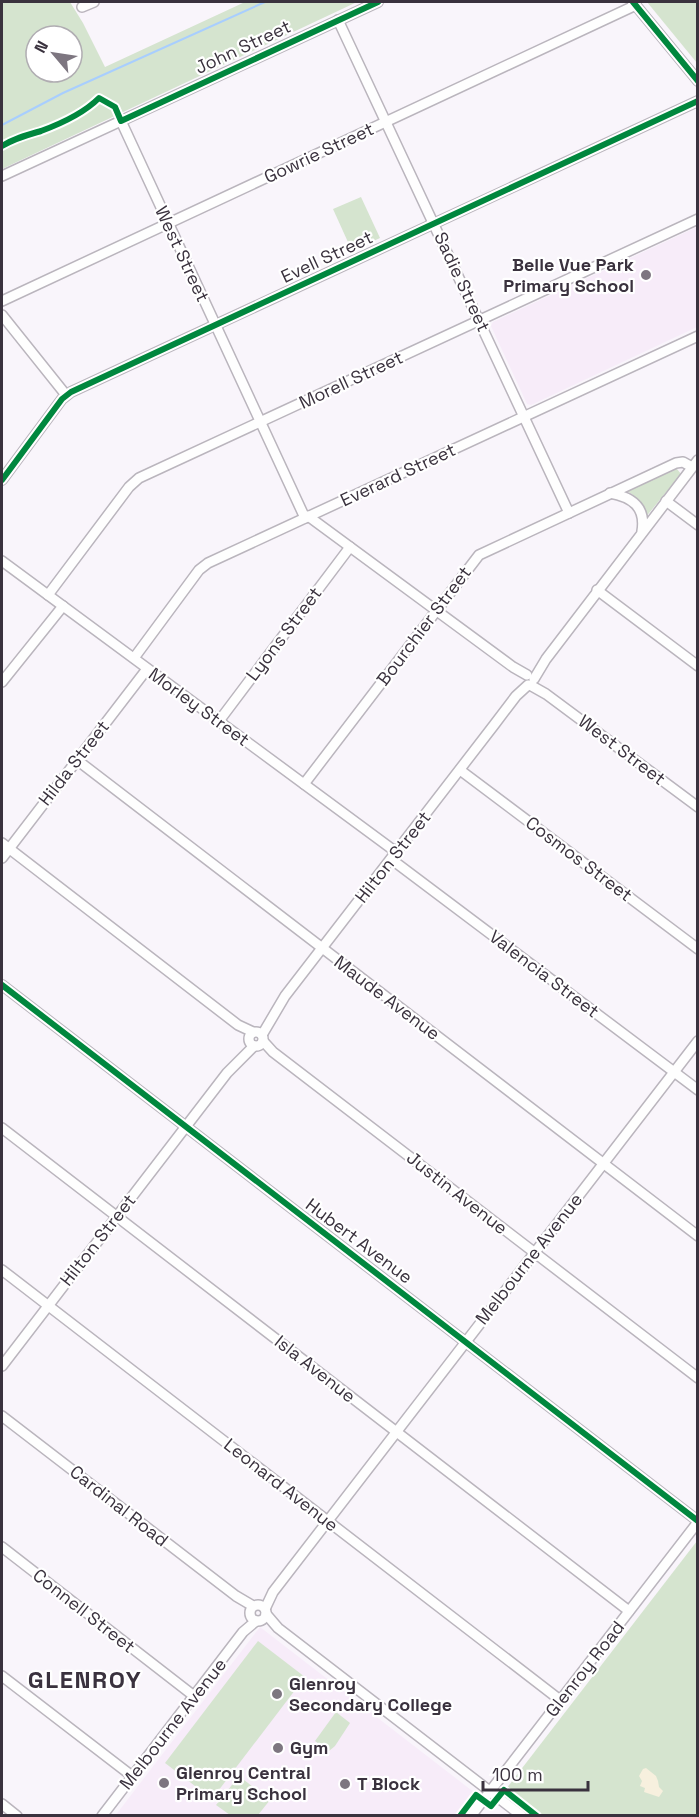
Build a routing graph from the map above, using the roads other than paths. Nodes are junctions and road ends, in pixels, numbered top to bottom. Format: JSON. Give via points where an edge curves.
{"nodes":[{"id":1,"x":94,"y":2,"type":"edge"},
{"id":2,"x":378,"y":2,"type":"edge"},
{"id":3,"x":635,"y":3,"type":"edge"},
{"id":4,"x":82,"y":7,"type":"dead end"},
{"id":5,"x":339,"y":20,"type":"junction"},
{"id":6,"x":698,"y":81,"type":"edge"},
{"id":7,"x":698,"y":101,"type":"edge"},
{"id":8,"x":121,"y":121,"type":"junction"},
{"id":9,"x":387,"y":121,"type":"junction"},
{"id":10,"x":2,"y":176,"type":"edge"},
{"id":11,"x":698,"y":219,"type":"edge"},
{"id":12,"x":168,"y":223,"type":"junction"},
{"id":13,"x":434,"y":224,"type":"junction"},
{"id":14,"x":2,"y":301,"type":"edge"},
{"id":15,"x":2,"y":315,"type":"edge"},
{"id":16,"x":479,"y":320,"type":"junction"},
{"id":17,"x":215,"y":325,"type":"junction"},
{"id":18,"x":698,"y":336,"type":"edge"},
{"id":19,"x":66,"y":395,"type":"junction"},
{"id":20,"x":524,"y":416,"type":"junction"},
{"id":21,"x":260,"y":422,"type":"junction"},
{"id":22,"x":695,"y":464,"type":"edge"},
{"id":23,"x":2,"y":480,"type":"edge"},
{"id":24,"x":610,"y":493,"type":"junction"},
{"id":25,"x":666,"y":501,"type":"junction"},
{"id":26,"x":569,"y":513,"type":"junction"},
{"id":27,"x":306,"y":517,"type":"junction"},
{"id":28,"x":698,"y":525,"type":"edge"},
{"id":29,"x":641,"y":533,"type":"junction"},
{"id":30,"x":350,"y":547,"type":"junction"},
{"id":31,"x":2,"y":561,"type":"edge"},
{"id":32,"x":597,"y":590,"type":"junction"},
{"id":33,"x":48,"y":595,"type":"junction"},
{"id":34,"x":63,"y":606,"type":"junction"},
{"id":35,"x":436,"y":611,"type":"junction"},
{"id":36,"x":134,"y":658,"type":"junction"},
{"id":37,"x":698,"y":666,"type":"edge"},
{"id":38,"x":147,"y":669,"type":"junction"},
{"id":39,"x":529,"y":680,"type":"junction"},
{"id":40,"x":2,"y":682,"type":"edge"},
{"id":41,"x":219,"y":721,"type":"junction"},
{"id":42,"x":77,"y":759,"type":"junction"},
{"id":43,"x":460,"y":770,"type":"junction"},
{"id":44,"x":304,"y":784,"type":"junction"},
{"id":45,"x":698,"y":807,"type":"edge"},
{"id":46,"x":5,"y":846,"type":"edge"},
{"id":47,"x":394,"y":856,"type":"junction"},
{"id":48,"x":2,"y":858,"type":"edge"},
{"id":49,"x":323,"y":948,"type":"junction"},
{"id":50,"x":698,"y":949,"type":"edge"},
{"id":51,"x":2,"y":985,"type":"edge"},
{"id":52,"x":256,"y":1039,"type":"junction"},
{"id":53,"x":698,"y":1041,"type":"edge"},
{"id":54,"x":674,"y":1072,"type":"junction"},
{"id":55,"x":698,"y":1090,"type":"edge"},
{"id":56,"x":185,"y":1127,"type":"junction"},
{"id":57,"x":2,"y":1128,"type":"edge"},
{"id":58,"x":603,"y":1163,"type":"junction"},
{"id":59,"x":117,"y":1216,"type":"junction"},
{"id":60,"x":698,"y":1236,"type":"edge"},
{"id":61,"x":534,"y":1253,"type":"junction"},
{"id":62,"x":2,"y":1270,"type":"edge"},
{"id":63,"x":48,"y":1306,"type":"junction"},
{"id":64,"x":466,"y":1342,"type":"junction"},
{"id":65,"x":2,"y":1366,"type":"edge"},
{"id":66,"x":698,"y":1378,"type":"edge"},
{"id":67,"x":2,"y":1416,"type":"edge"},
{"id":68,"x":397,"y":1432,"type":"junction"},
{"id":69,"x":328,"y":1521,"type":"junction"},
{"id":70,"x":698,"y":1521,"type":"edge"},
{"id":71,"x":2,"y":1547,"type":"edge"},
{"id":72,"x":629,"y":1611,"type":"junction"},
{"id":73,"x":258,"y":1613,"type":"junction"},
{"id":74,"x":2,"y":1676,"type":"edge"},
{"id":75,"x":194,"y":1696,"type":"junction"},
{"id":76,"x":560,"y":1700,"type":"junction"},
{"id":77,"x":132,"y":1776,"type":"junction"},
{"id":78,"x":490,"y":1791,"type":"junction"},
{"id":79,"x":2,"y":1804,"type":"edge"},
{"id":80,"x":16,"y":1815,"type":"edge"},
{"id":81,"x":102,"y":1815,"type":"edge"},
{"id":82,"x":471,"y":1815,"type":"edge"},
{"id":83,"x":522,"y":1815,"type":"edge"}],
"edges":[{"from":1,"to":4,"type":"street"},
{"from":2,"to":5,"type":"street","name":"John Street"},
{"from":3,"to":6,"type":"street"},
{"from":3,"to":9,"type":"street","name":"Gowrie Street"},
{"from":5,"to":8,"type":"street","name":"John Street"},
{"from":5,"to":9,"type":"street","name":"Sadie Street"},
{"from":7,"to":13,"type":"street","name":"Evell Street"},
{"from":8,"to":10,"type":"street","name":"John Street"},
{"from":8,"to":12,"type":"street","name":"West Street"},
{"from":9,"to":12,"type":"street","name":"Gowrie Street"},
{"from":9,"to":13,"type":"street","name":"Sadie Street"},
{"from":11,"to":16,"type":"street","name":"Morell Street"},
{"from":12,"to":14,"type":"street","name":"Gowrie Street"},
{"from":12,"to":17,"type":"street","name":"West Street"},
{"from":13,"to":16,"type":"street","name":"Sadie Street"},
{"from":13,"to":17,"type":"street","name":"Evell Street"},
{"from":15,"to":19,"type":"street"},
{"from":16,"to":20,"type":"street","name":"Sadie Street"},
{"from":16,"to":21,"type":"street","name":"Morell Street"},
{"from":17,"to":19,"type":"street","name":"Evell Street"},
{"from":17,"to":21,"type":"street","name":"West Street"},
{"from":18,"to":20,"type":"street","name":"Everard Street"},
{"from":19,"to":23,"type":"street","name":"Evell Street"},
{"from":20,"to":26,"type":"street","name":"Sadie Street"},
{"from":20,"to":27,"type":"street","name":"Everard Street"},
{"from":21,"to":27,"type":"street","name":"West Street"},
{"from":21,"to":33,"type":"street","name":"Morell Street","via":[[135,481]]},
{"from":22,"to":24,"type":"street","name":"Bourchier Street","via":[[676,463]]},
{"from":22,"to":25,"type":"street","name":"Hilton Street"},
{"from":24,"to":26,"type":"street","name":"Bourchier Street"},
{"from":24,"to":29,"type":"street","via":[[635,503],[642,520]]},
{"from":25,"to":28,"type":"street"},
{"from":25,"to":29,"type":"street","name":"Hilton Street"},
{"from":26,"to":35,"type":"street","name":"Bourchier Street","via":[[478,555]]},
{"from":27,"to":30,"type":"street","name":"West Street"},
{"from":27,"to":36,"type":"street","name":"Everard Street","via":[[203,566]]},
{"from":29,"to":32,"type":"street","name":"Hilton Street"},
{"from":30,"to":35,"type":"street","name":"West Street"},
{"from":30,"to":41,"type":"street","name":"Lyons Street"},
{"from":31,"to":33,"type":"street","name":"Morley Street"},
{"from":32,"to":37,"type":"street"},
{"from":32,"to":39,"type":"street","name":"Hilton Street"},
{"from":33,"to":34,"type":"street","name":"Morley Street"},
{"from":34,"to":36,"type":"street","name":"Morley Street"},
{"from":34,"to":40,"type":"street"},
{"from":35,"to":39,"type":"street","name":"West Street"},
{"from":35,"to":44,"type":"street","name":"Bourchier Street"},
{"from":36,"to":38,"type":"street","name":"Morley Street"},
{"from":38,"to":41,"type":"street","name":"Morley Street"},
{"from":38,"to":42,"type":"street","name":"Hilda Street"},
{"from":39,"to":43,"type":"street","name":"Hilton Street"},
{"from":39,"to":45,"type":"street","name":"West Street"},
{"from":41,"to":44,"type":"street","name":"Morley Street"},
{"from":42,"to":46,"type":"street","name":"Hilda Street"},
{"from":42,"to":49,"type":"street","name":"Maude Avenue"},
{"from":43,"to":47,"type":"street","name":"Hilton Street"},
{"from":43,"to":50,"type":"street","name":"Cosmos Street"},
{"from":44,"to":47,"type":"street","name":"Morley Street"},
{"from":46,"to":48,"type":"street","name":"Hilda Street"},
{"from":46,"to":52,"type":"street","name":"Justin Avenue"},
{"from":47,"to":49,"type":"street","name":"Hilton Street"},
{"from":47,"to":54,"type":"street","name":"Valencia Street"},
{"from":49,"to":52,"type":"street","name":"Hilton Street"},
{"from":49,"to":58,"type":"street","name":"Maude Avenue"},
{"from":51,"to":56,"type":"street","name":"Hubert Avenue"},
{"from":52,"to":56,"type":"street","name":"Hilton Street"},
{"from":52,"to":61,"type":"street","name":"Justin Avenue"},
{"from":53,"to":54,"type":"street","name":"Melbourne Avenue"},
{"from":54,"to":55,"type":"street","name":"Valencia Street"},
{"from":54,"to":58,"type":"street","name":"Melbourne Avenue"},
{"from":56,"to":59,"type":"street","name":"Hilton Street"},
{"from":56,"to":64,"type":"street","name":"Hubert Avenue"},
{"from":57,"to":59,"type":"street","name":"Isla Avenue"},
{"from":58,"to":60,"type":"street","name":"Maude Avenue"},
{"from":58,"to":61,"type":"street","name":"Melbourne Avenue"},
{"from":59,"to":63,"type":"street","name":"Hilton Street"},
{"from":59,"to":68,"type":"street","name":"Isla Avenue"},
{"from":61,"to":64,"type":"street","name":"Melbourne Avenue"},
{"from":61,"to":66,"type":"street","name":"Justin Avenue"},
{"from":62,"to":63,"type":"street","name":"Leonard Avenue"},
{"from":63,"to":65,"type":"street","name":"Hilton Street"},
{"from":63,"to":69,"type":"street","name":"Leonard Avenue"},
{"from":64,"to":68,"type":"street","name":"Melbourne Avenue"},
{"from":64,"to":70,"type":"street","name":"Hubert Avenue"},
{"from":67,"to":73,"type":"street","name":"Cardinal Road"},
{"from":68,"to":69,"type":"street","name":"Melbourne Avenue"},
{"from":68,"to":72,"type":"street","name":"Isla Avenue"},
{"from":69,"to":73,"type":"street","name":"Melbourne Avenue"},
{"from":69,"to":76,"type":"street","name":"Leonard Avenue"},
{"from":70,"to":72,"type":"street","name":"Glenroy Road"},
{"from":71,"to":75,"type":"street","name":"Connell Street"},
{"from":72,"to":76,"type":"street","name":"Glenroy Road"},
{"from":73,"to":75,"type":"street","name":"Melbourne Avenue"},
{"from":73,"to":78,"type":"street","name":"Cardinal Road"},
{"from":74,"to":77,"type":"street"},
{"from":75,"to":77,"type":"street","name":"Melbourne Avenue"},
{"from":76,"to":78,"type":"street","name":"Glenroy Road"},
{"from":77,"to":81,"type":"street","name":"Melbourne Avenue"},
{"from":78,"to":82,"type":"street","name":"Glenroy Road"},
{"from":78,"to":83,"type":"street","name":"Cardinal Road"},
{"from":79,"to":80,"type":"street"}]}
